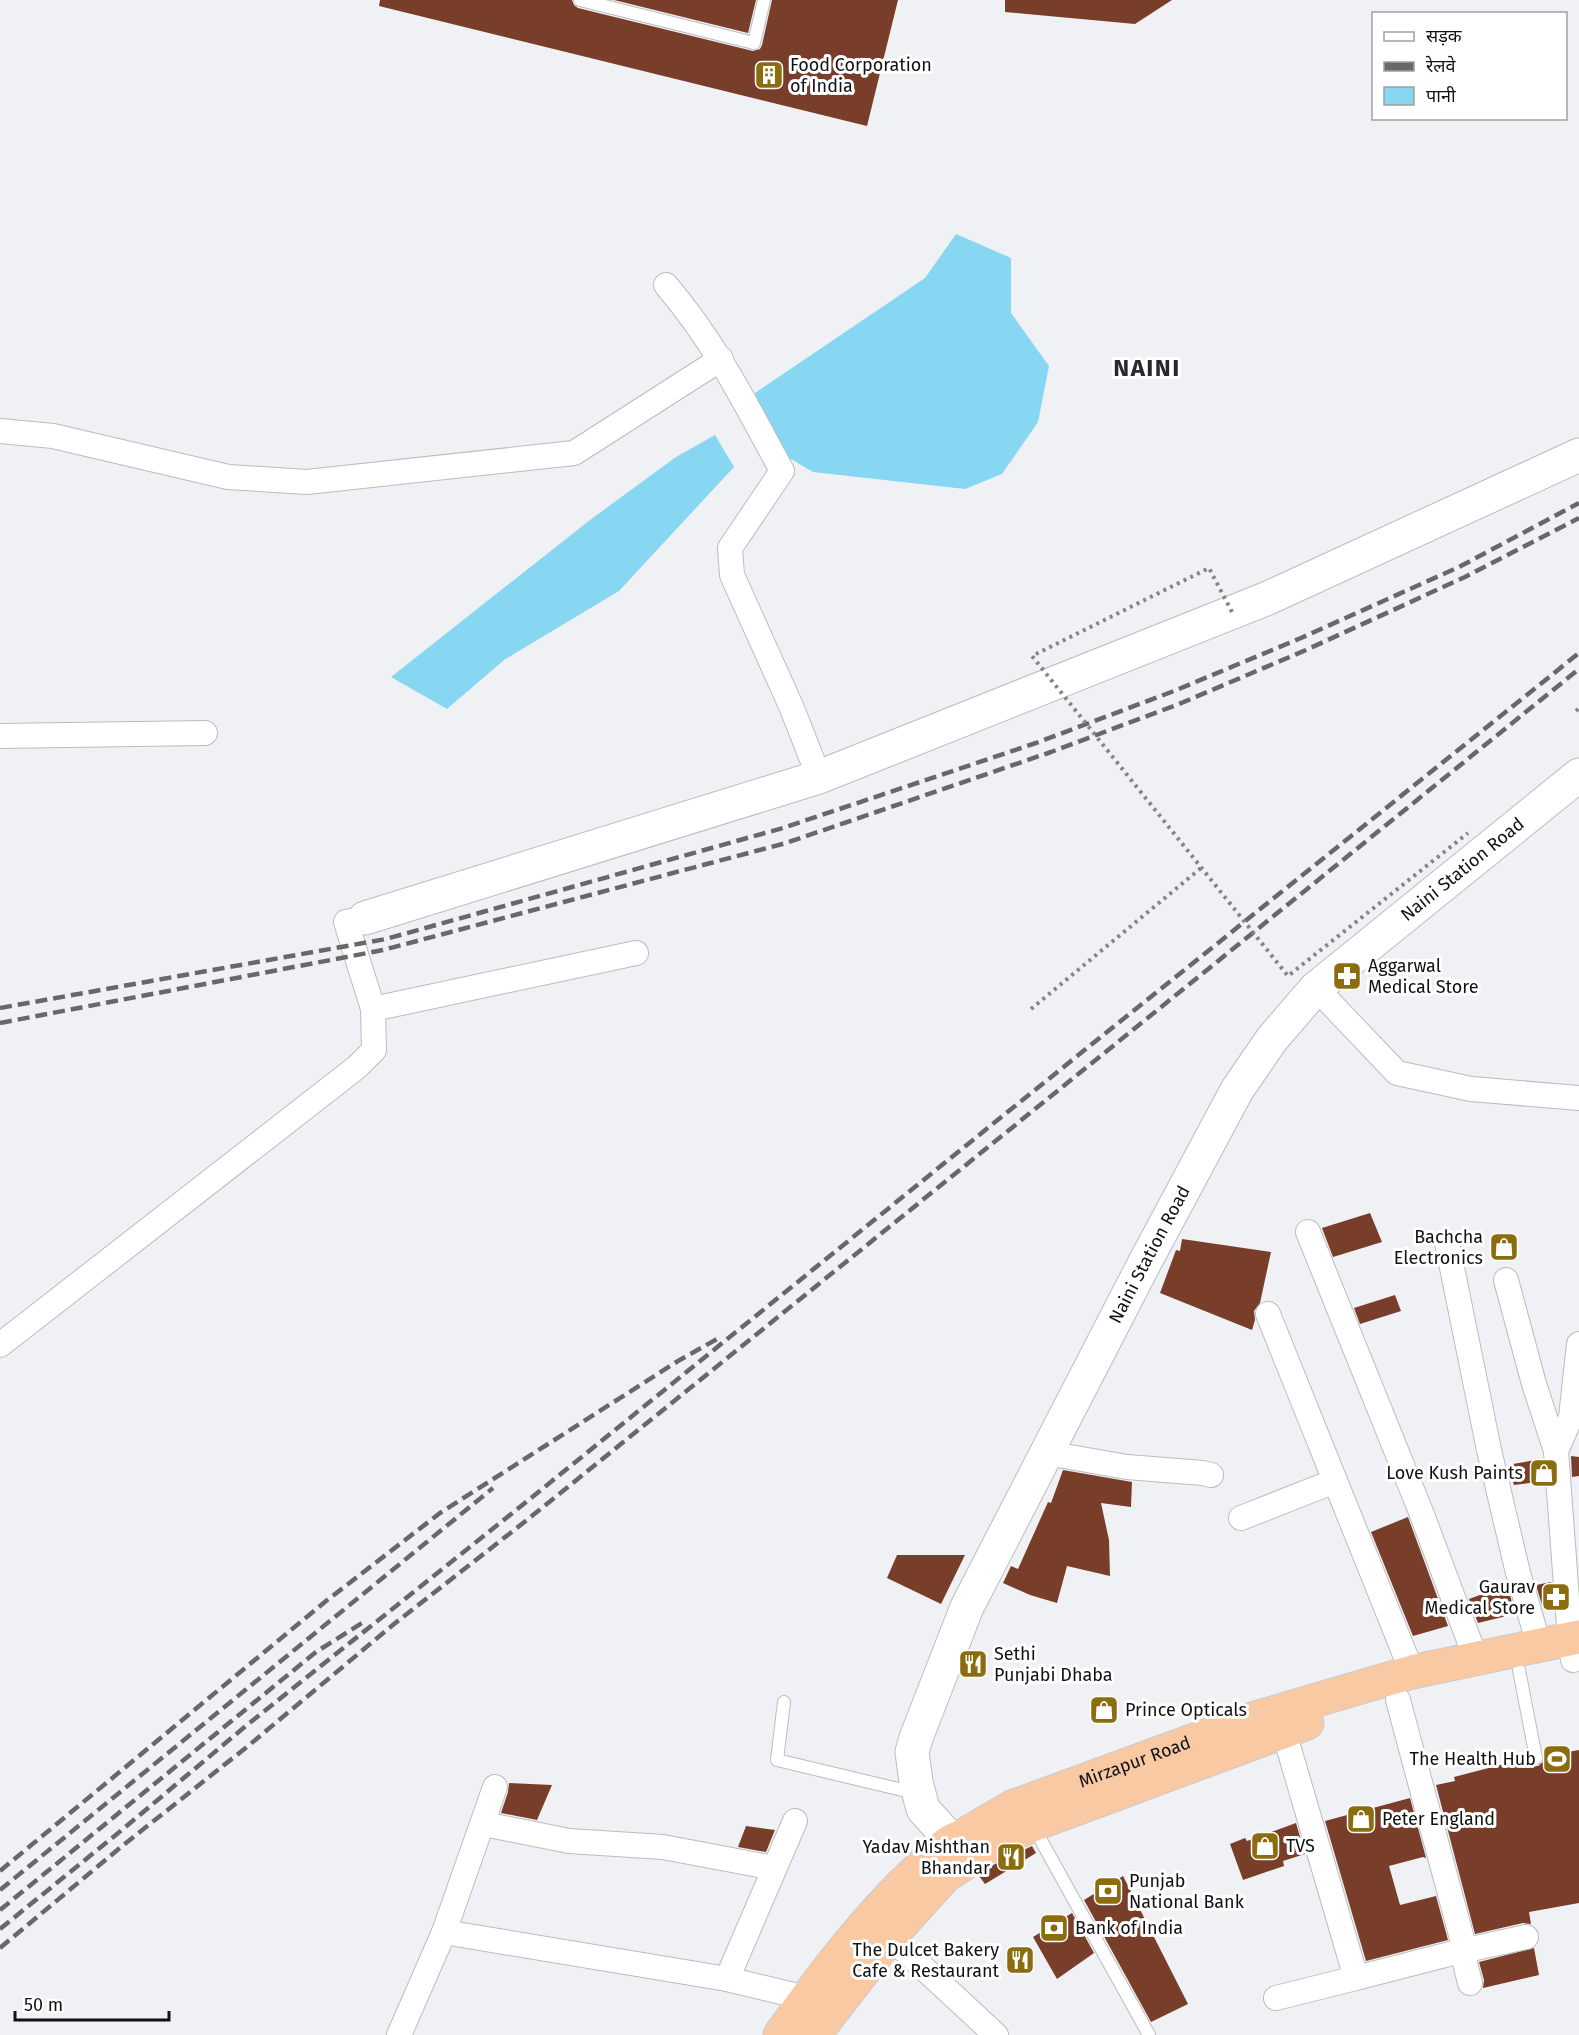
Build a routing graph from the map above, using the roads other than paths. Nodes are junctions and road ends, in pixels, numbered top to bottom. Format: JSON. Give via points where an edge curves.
{"nodes":[{"id":1,"x":580,"y":0,"type":"edge"},
{"id":2,"x":764,"y":0,"type":"edge"},
{"id":3,"x":666,"y":285,"type":"dead end"},
{"id":4,"x":721,"y":359,"type":"junction"},
{"id":5,"x":0,"y":431,"type":"edge"},
{"id":6,"x":1579,"y":455,"type":"edge"},
{"id":7,"x":205,"y":733,"type":"dead end"},
{"id":8,"x":0,"y":736,"type":"edge"},
{"id":9,"x":1579,"y":775,"type":"edge"},
{"id":10,"x":819,"y":777,"type":"junction"},
{"id":11,"x":365,"y":918,"type":"joint"},
{"id":12,"x":636,"y":953,"type":"dead end"},
{"id":13,"x":1316,"y":988,"type":"junction"},
{"id":14,"x":373,"y":1009,"type":"junction"},
{"id":15,"x":1579,"y":1098,"type":"edge"},
{"id":16,"x":1308,"y":1232,"type":"dead end"},
{"id":17,"x":1447,"y":1243,"type":"dead end"},
{"id":18,"x":1506,"y":1280,"type":"dead end"},
{"id":19,"x":1268,"y":1314,"type":"dead end"},
{"id":20,"x":1579,"y":1344,"type":"edge"},
{"id":21,"x":0,"y":1346,"type":"edge"},
{"id":22,"x":1556,"y":1451,"type":"junction"},
{"id":23,"x":1047,"y":1453,"type":"junction"},
{"id":24,"x":1211,"y":1475,"type":"dead end"},
{"id":25,"x":1335,"y":1481,"type":"junction"},
{"id":26,"x":1240,"y":1518,"type":"dead end"},
{"id":27,"x":1568,"y":1648,"type":"edge"},
{"id":28,"x":1476,"y":1659,"type":"junction"},
{"id":29,"x":1519,"y":1670,"type":"junction"},
{"id":30,"x":1405,"y":1686,"type":"junction"},
{"id":31,"x":784,"y":1701,"type":"dead end"},
{"id":32,"x":1284,"y":1732,"type":"junction"},
{"id":33,"x":1536,"y":1758,"type":"dead end"},
{"id":34,"x":495,"y":1787,"type":"dead end"},
{"id":35,"x":919,"y":1794,"type":"junction"},
{"id":36,"x":795,"y":1821,"type":"dead end"},
{"id":37,"x":483,"y":1824,"type":"junction"},
{"id":38,"x":1032,"y":1825,"type":"junction"},
{"id":39,"x":958,"y":1849,"type":"junction"},
{"id":40,"x":774,"y":1868,"type":"junction"},
{"id":41,"x":444,"y":1932,"type":"junction"},
{"id":42,"x":890,"y":1937,"type":"junction"},
{"id":43,"x":1526,"y":1937,"type":"dead end"},
{"id":44,"x":1462,"y":1951,"type":"junction"},
{"id":45,"x":1356,"y":1977,"type":"junction"},
{"id":46,"x":727,"y":1980,"type":"junction"},
{"id":47,"x":1470,"y":1983,"type":"dead end"},
{"id":48,"x":806,"y":1998,"type":"junction"},
{"id":49,"x":1276,"y":1998,"type":"dead end"},
{"id":50,"x":399,"y":2035,"type":"edge"},
{"id":51,"x":780,"y":2035,"type":"edge"},
{"id":52,"x":814,"y":2035,"type":"edge"},
{"id":53,"x":996,"y":2035,"type":"edge"},
{"id":54,"x":1149,"y":2035,"type":"edge"}],
"edges":[{"from":1,"to":2,"type":"lane","via":[[754,43]]},
{"from":3,"to":4,"type":"street"},
{"from":4,"to":5,"type":"street","via":[[574,453],[307,482],[228,477],[53,436]]},
{"from":4,"to":10,"type":"street","via":[[782,471],[730,548],[732,575]]},
{"from":6,"to":10,"type":"street","via":[[1268,598]]},
{"from":7,"to":8,"type":"street"},
{"from":9,"to":13,"type":"street","name":"Naini Station Road"},
{"from":10,"to":11,"type":"street"},
{"from":11,"to":14,"type":"street","via":[[346,922]]},
{"from":12,"to":14,"type":"street"},
{"from":13,"to":15,"type":"street","via":[[1397,1073],[1471,1089]]},
{"from":13,"to":23,"type":"street","name":"Naini Station Road","via":[[1272,1039],[1237,1090]]},
{"from":14,"to":21,"type":"street","via":[[374,1050],[357,1066]]},
{"from":16,"to":28,"type":"street"},
{"from":17,"to":27,"type":"street","via":[[1518,1573]]},
{"from":18,"to":22,"type":"street"},
{"from":19,"to":25,"type":"street"},
{"from":20,"to":22,"type":"street","via":[[1571,1417]]},
{"from":22,"to":27,"type":"street"},
{"from":23,"to":24,"type":"street","via":[[1127,1467]]},
{"from":23,"to":35,"type":"street","name":"Naini Station Road","via":[[968,1607],[916,1738],[912,1752]]},
{"from":25,"to":26,"type":"street"},
{"from":25,"to":30,"type":"street"},
{"from":27,"to":28,"type":"highway","name":"Mirzapur Road"},
{"from":27,"to":29,"type":"highway","name":"Mirzapur Road"},
{"from":28,"to":30,"type":"highway","name":"Mirzapur Road"},
{"from":29,"to":30,"type":"highway","name":"Mirzapur Road"},
{"from":29,"to":33,"type":"lane"},
{"from":30,"to":32,"type":"highway","name":"Mirzapur Road"},
{"from":30,"to":39,"type":"highway","name":"Mirzapur Road","via":[[1252,1719],[1183,1743],[1012,1807]]},
{"from":30,"to":44,"type":"street","via":[[1465,1950]]},
{"from":31,"to":35,"type":"lane","via":[[777,1760]]},
{"from":32,"to":38,"type":"highway","name":"Mirzapur Road"},
{"from":32,"to":45,"type":"street"},
{"from":34,"to":37,"type":"street"},
{"from":35,"to":39,"type":"street","name":"Naini Station Road","via":[[923,1809]]},
{"from":36,"to":40,"type":"street"},
{"from":37,"to":40,"type":"street","via":[[569,1841],[663,1847]]},
{"from":37,"to":41,"type":"street"},
{"from":38,"to":39,"type":"highway","name":"Mirzapur Road","via":[[979,1851]]},
{"from":38,"to":54,"type":"lane"},
{"from":39,"to":42,"type":"highway","name":"Mirzapur Road","via":[[945,1876]]},
{"from":39,"to":48,"type":"highway","name":"Mirzapur Road","via":[[916,1870]]},
{"from":40,"to":46,"type":"street"},
{"from":41,"to":46,"type":"street"},
{"from":41,"to":50,"type":"street"},
{"from":42,"to":52,"type":"highway","name":"Mirzapur Road"},
{"from":42,"to":53,"type":"street"},
{"from":43,"to":44,"type":"street"},
{"from":44,"to":45,"type":"street"},
{"from":44,"to":47,"type":"street"},
{"from":45,"to":49,"type":"street"},
{"from":46,"to":48,"type":"street"},
{"from":48,"to":51,"type":"highway","name":"Mirzapur Road"}]}
